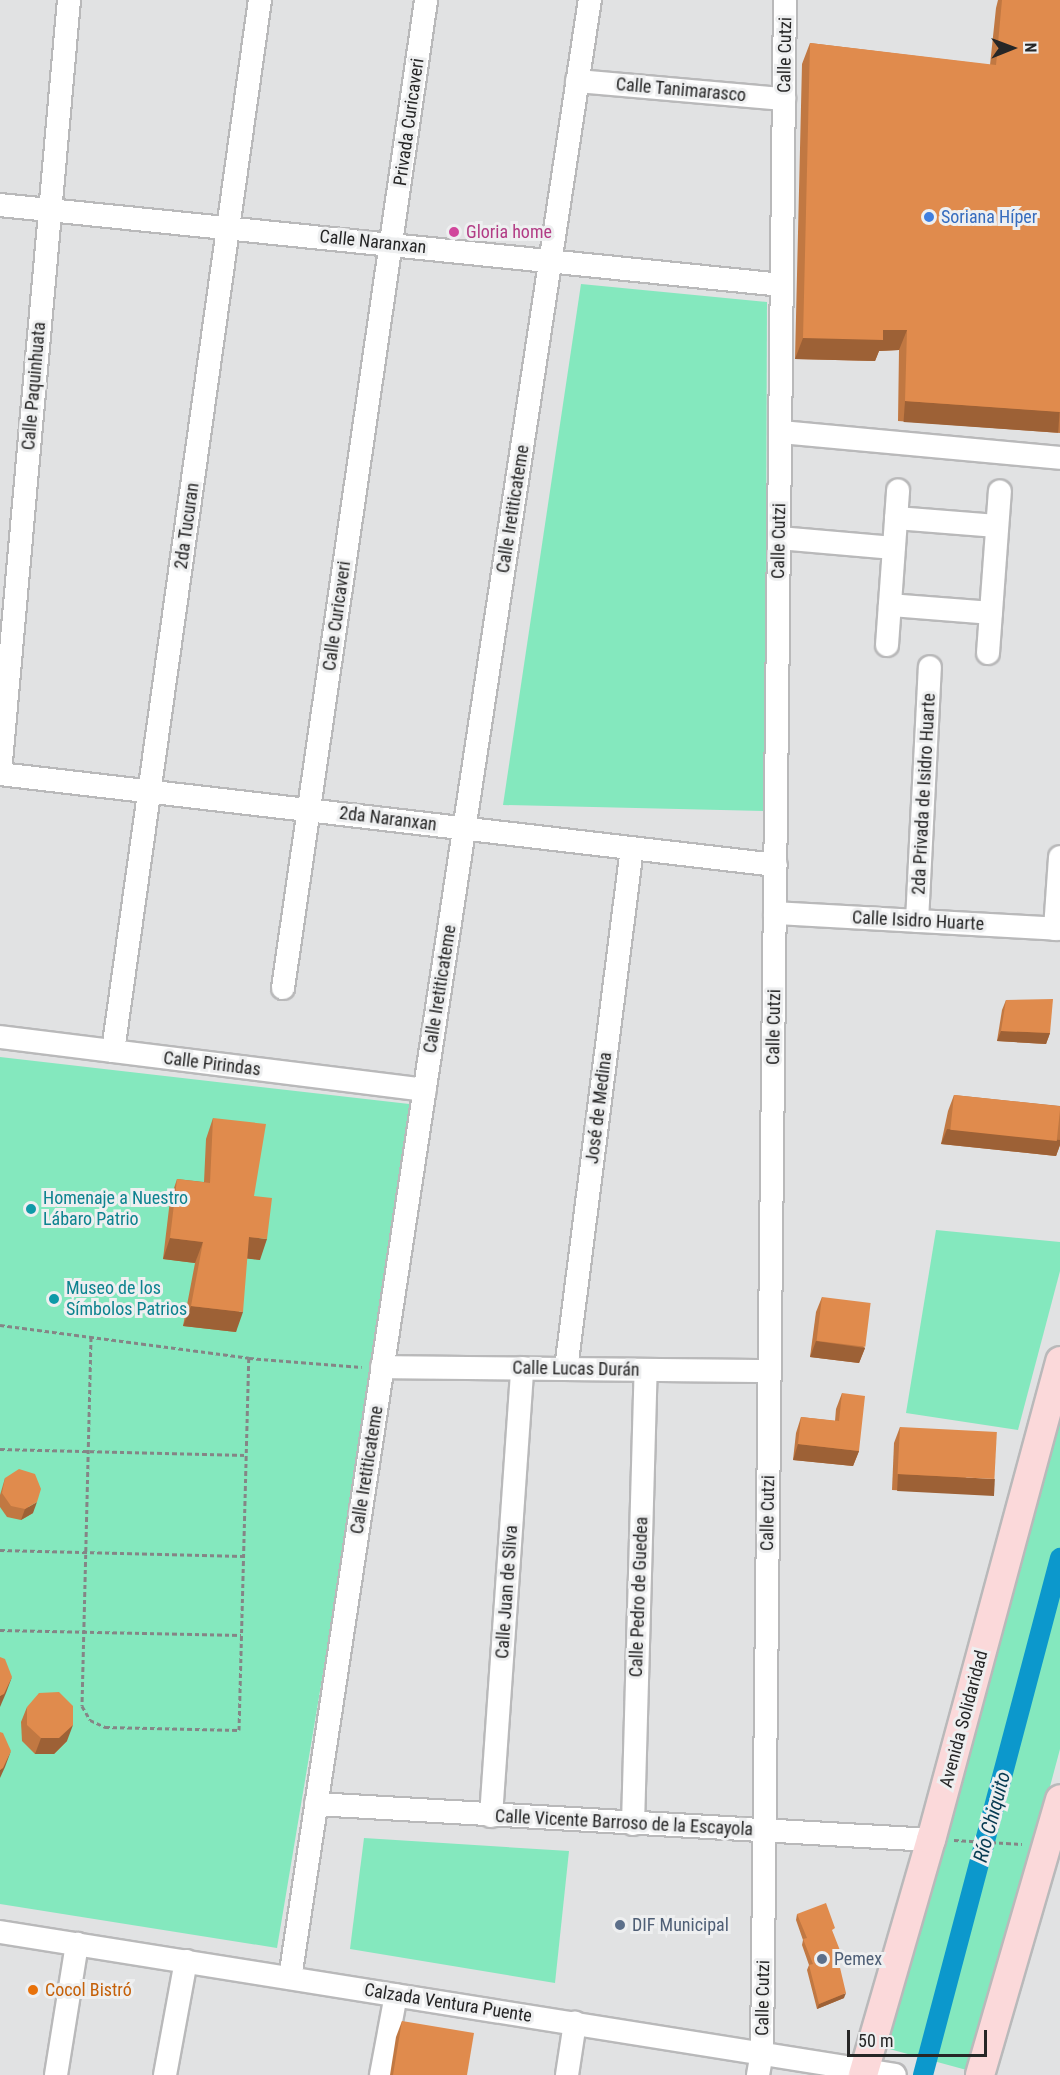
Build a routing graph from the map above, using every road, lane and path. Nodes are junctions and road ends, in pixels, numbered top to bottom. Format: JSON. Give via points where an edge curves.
{"nodes":[{"id":1,"x":69,"y":0,"type":"edge"},
{"id":2,"x":260,"y":0,"type":"edge"},
{"id":3,"x":426,"y":0,"type":"edge"},
{"id":4,"x":590,"y":0,"type":"edge"},
{"id":5,"x":786,"y":0,"type":"edge"},
{"id":6,"x":577,"y":81,"type":"junction"},
{"id":7,"x":784,"y":99,"type":"junction"},
{"id":8,"x":0,"y":205,"type":"edge"},
{"id":9,"x":50,"y":210,"type":"junction"},
{"id":10,"x":228,"y":228,"type":"junction"},
{"id":11,"x":391,"y":244,"type":"junction"},
{"id":12,"x":550,"y":260,"type":"junction"},
{"id":13,"x":782,"y":285,"type":"junction"},
{"id":14,"x":781,"y":432,"type":"junction"},
{"id":15,"x":1060,"y":458,"type":"edge"},
{"id":16,"x":898,"y":490,"type":"dead end"},
{"id":17,"x":1000,"y":491,"type":"dead end"},
{"id":18,"x":896,"y":518,"type":"junction"},
{"id":19,"x":997,"y":526,"type":"junction"},
{"id":20,"x":779,"y":538,"type":"junction"},
{"id":21,"x":894,"y":548,"type":"junction"},
{"id":22,"x":890,"y":605,"type":"junction"},
{"id":23,"x":991,"y":612,"type":"junction"},
{"id":24,"x":887,"y":645,"type":"dead end"},
{"id":25,"x":988,"y":653,"type":"dead end"},
{"id":26,"x":930,"y":667,"type":"dead end"},
{"id":27,"x":0,"y":774,"type":"edge"},
{"id":28,"x":150,"y":792,"type":"junction"},
{"id":29,"x":309,"y":810,"type":"junction"},
{"id":30,"x":464,"y":828,"type":"junction"},
{"id":31,"x":632,"y":848,"type":"junction"},
{"id":32,"x":1060,"y":857,"type":"edge"},
{"id":33,"x":776,"y":865,"type":"junction"},
{"id":34,"x":775,"y":913,"type":"junction"},
{"id":35,"x":917,"y":921,"type":"junction"},
{"id":36,"x":1058,"y":929,"type":"edge"},
{"id":37,"x":283,"y":988,"type":"dead end"},
{"id":38,"x":0,"y":1037,"type":"edge"},
{"id":39,"x":113,"y":1052,"type":"junction"},
{"id":40,"x":424,"y":1090,"type":"junction"},
{"id":41,"x":0,"y":1325,"type":"edge"},
{"id":42,"x":91,"y":1337,"type":"junction"},
{"id":43,"x":249,"y":1358,"type":"junction"},
{"id":44,"x":1060,"y":1361,"type":"edge"},
{"id":45,"x":382,"y":1367,"type":"junction"},
{"id":46,"x":522,"y":1368,"type":"junction"},
{"id":47,"x":566,"y":1369,"type":"junction"},
{"id":48,"x":646,"y":1370,"type":"junction"},
{"id":49,"x":770,"y":1371,"type":"junction"},
{"id":50,"x":0,"y":1449,"type":"edge"},
{"id":51,"x":88,"y":1451,"type":"junction"},
{"id":52,"x":246,"y":1455,"type":"junction"},
{"id":53,"x":0,"y":1550,"type":"edge"},
{"id":54,"x":85,"y":1552,"type":"junction"},
{"id":55,"x":243,"y":1556,"type":"junction"},
{"id":56,"x":0,"y":1630,"type":"edge"},
{"id":57,"x":82,"y":1632,"type":"junction"},
{"id":58,"x":241,"y":1635,"type":"junction"},
{"id":59,"x":1060,"y":1799,"type":"edge"},
{"id":60,"x":316,"y":1804,"type":"junction"},
{"id":61,"x":491,"y":1816,"type":"junction"},
{"id":62,"x":633,"y":1824,"type":"junction"},
{"id":63,"x":765,"y":1831,"type":"junction"},
{"id":64,"x":931,"y":1840,"type":"junction"},
{"id":65,"x":968,"y":1840,"type":"dead end"},
{"id":66,"x":1005,"y":1843,"type":"dead end"},
{"id":67,"x":1053,"y":1848,"type":"edge"},
{"id":68,"x":0,"y":1932,"type":"edge"},
{"id":69,"x":77,"y":1944,"type":"junction"},
{"id":70,"x":186,"y":1961,"type":"junction"},
{"id":71,"x":290,"y":1978,"type":"junction"},
{"id":72,"x":396,"y":1995,"type":"junction"},
{"id":73,"x":575,"y":2023,"type":"junction"},
{"id":74,"x":760,"y":2064,"type":"edge"},
{"id":75,"x":877,"y":2073,"type":"edge"},
{"id":76,"x":56,"y":2075,"type":"edge"},
{"id":77,"x":165,"y":2075,"type":"edge"},
{"id":78,"x":381,"y":2075,"type":"edge"},
{"id":79,"x":567,"y":2075,"type":"edge"},
{"id":80,"x":980,"y":2075,"type":"edge"}],
"edges":[{"from":1,"to":9,"type":"street","name":"Calle Paquinhuata"},
{"from":2,"to":10,"type":"street","name":"2da Tucuran"},
{"from":3,"to":11,"type":"street","name":"Privada Curicaveri"},
{"from":4,"to":6,"type":"street","name":"Calle Iretiticateme"},
{"from":5,"to":7,"type":"street","name":"Calle Cutzi"},
{"from":6,"to":7,"type":"street","name":"Calle Tanimarasco"},
{"from":6,"to":12,"type":"street","name":"Calle Iretiticateme"},
{"from":7,"to":13,"type":"street","name":"Calle Cutzi"},
{"from":8,"to":9,"type":"street","name":"Calle Naranxan"},
{"from":9,"to":10,"type":"street","name":"Calle Naranxan"},
{"from":9,"to":27,"type":"street","name":"Calle Paquinhuata"},
{"from":10,"to":11,"type":"street","name":"Calle Naranxan"},
{"from":10,"to":28,"type":"street","name":"2da Tucuran"},
{"from":11,"to":12,"type":"street","name":"Calle Naranxan"},
{"from":11,"to":29,"type":"street","name":"Calle Curicaveri"},
{"from":12,"to":13,"type":"street","name":"Calle Naranxan"},
{"from":12,"to":30,"type":"street","name":"Calle Iretiticateme"},
{"from":13,"to":14,"type":"street","name":"Calle Cutzi"},
{"from":14,"to":15,"type":"street"},
{"from":14,"to":20,"type":"street","name":"Calle Cutzi"},
{"from":16,"to":18,"type":"street"},
{"from":17,"to":19,"type":"street"},
{"from":18,"to":19,"type":"street"},
{"from":18,"to":21,"type":"street"},
{"from":19,"to":23,"type":"street"},
{"from":20,"to":21,"type":"street"},
{"from":20,"to":33,"type":"street","name":"Calle Cutzi"},
{"from":21,"to":22,"type":"street"},
{"from":22,"to":23,"type":"street"},
{"from":22,"to":24,"type":"street"},
{"from":23,"to":25,"type":"street"},
{"from":26,"to":35,"type":"street","name":"2da Privada de Isidro Huarte"},
{"from":27,"to":28,"type":"street","name":"2da Naranxan"},
{"from":28,"to":29,"type":"street","name":"2da Naranxan"},
{"from":28,"to":39,"type":"street","name":"2da Tucuran"},
{"from":29,"to":30,"type":"street","name":"2da Naranxan"},
{"from":29,"to":37,"type":"street","name":"Calle Curicaveri"},
{"from":30,"to":31,"type":"street","name":"2da Naranxan"},
{"from":30,"to":40,"type":"street","name":"Calle Iretiticateme"},
{"from":31,"to":33,"type":"street","name":"2da Naranxan"},
{"from":31,"to":47,"type":"street","name":"José de Medina"},
{"from":32,"to":36,"type":"street"},
{"from":33,"to":34,"type":"street","name":"Calle Cutzi"},
{"from":34,"to":35,"type":"street","name":"Calle Isidro Huarte"},
{"from":34,"to":49,"type":"street","name":"Calle Cutzi"},
{"from":35,"to":36,"type":"street","name":"Calle Isidro Huarte"},
{"from":38,"to":39,"type":"street","name":"Calle Pirindas"},
{"from":39,"to":40,"type":"street","name":"Calle Pirindas"},
{"from":40,"to":45,"type":"street","name":"Calle Iretiticateme"},
{"from":41,"to":42,"type":"path"},
{"from":42,"to":43,"type":"path"},
{"from":42,"to":51,"type":"path"},
{"from":43,"to":45,"type":"path"},
{"from":43,"to":52,"type":"path"},
{"from":44,"to":64,"type":"main road","name":"Avenida Solidaridad"},
{"from":45,"to":46,"type":"street","name":"Calle Lucas Durán"},
{"from":45,"to":60,"type":"street","name":"Calle Iretiticateme"},
{"from":46,"to":47,"type":"street","name":"Calle Lucas Durán"},
{"from":46,"to":61,"type":"street","name":"Calle Juan de Silva"},
{"from":47,"to":48,"type":"street","name":"Calle Lucas Durán"},
{"from":48,"to":49,"type":"street","name":"Calle Lucas Durán"},
{"from":48,"to":62,"type":"street","name":"Calle Pedro de Guedea"},
{"from":49,"to":63,"type":"street","name":"Calle Cutzi"},
{"from":50,"to":51,"type":"path"},
{"from":51,"to":52,"type":"path"},
{"from":51,"to":54,"type":"path"},
{"from":52,"to":55,"type":"path"},
{"from":53,"to":54,"type":"path"},
{"from":54,"to":55,"type":"path"},
{"from":54,"to":57,"type":"path"},
{"from":55,"to":58,"type":"path"},
{"from":56,"to":57,"type":"path"},
{"from":57,"to":58,"type":"path"},
{"from":57,"to":58,"type":"path","via":[[82,1706],[90,1720],[105,1727],[217,1730],[239,1730]]},
{"from":59,"to":67,"type":"main road"},
{"from":60,"to":61,"type":"street","name":"Calle Vicente Barroso de la Escayola"},
{"from":60,"to":71,"type":"street","name":"Calle Iretiticateme"},
{"from":61,"to":62,"type":"street","name":"Calle Vicente Barroso de la Escayola"},
{"from":62,"to":63,"type":"street","name":"Calle Vicente Barroso de la Escayola"},
{"from":63,"to":64,"type":"street","name":"Calle Vicente Barroso de la Escayola"},
{"from":63,"to":74,"type":"street","name":"Calle Cutzi"},
{"from":64,"to":75,"type":"main road","name":"Avenida Solidaridad"},
{"from":65,"to":66,"type":"path"},
{"from":67,"to":80,"type":"main road"},
{"from":68,"to":69,"type":"street","name":"Calzada Ventura Puente"},
{"from":69,"to":70,"type":"street","name":"Calzada Ventura Puente"},
{"from":69,"to":76,"type":"street"},
{"from":70,"to":71,"type":"street","name":"Calzada Ventura Puente"},
{"from":70,"to":77,"type":"street"},
{"from":71,"to":72,"type":"street","name":"Calzada Ventura Puente"},
{"from":72,"to":73,"type":"street","name":"Calzada Ventura Puente"},
{"from":72,"to":78,"type":"street"},
{"from":73,"to":74,"type":"street","name":"Calzada Ventura Puente"},
{"from":73,"to":79,"type":"street"},
{"from":74,"to":75,"type":"street","name":"Calzada Ventura Puente"}]}
